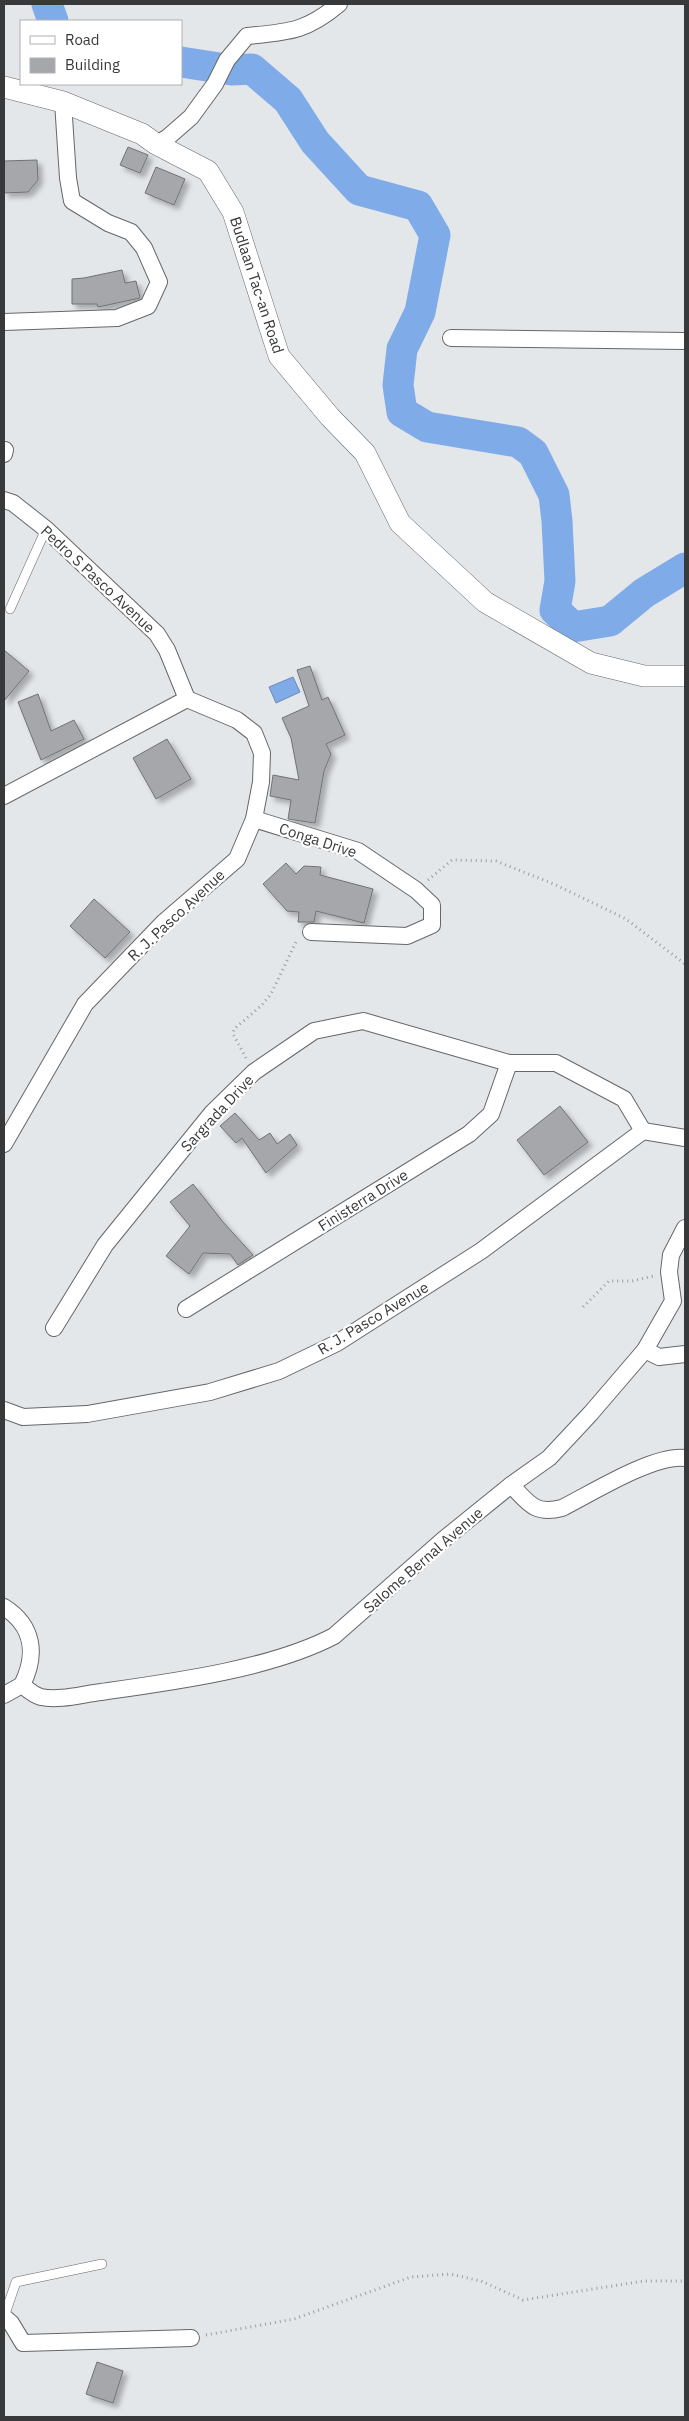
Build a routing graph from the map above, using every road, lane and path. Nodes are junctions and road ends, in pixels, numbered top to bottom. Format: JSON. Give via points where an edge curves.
{"nodes":[{"id":1,"x":339,"y":4,"type":"edge"},
{"id":2,"x":4,"y":87,"type":"edge"},
{"id":3,"x":63,"y":102,"type":"junction"},
{"id":4,"x":156,"y":144,"type":"junction"},
{"id":5,"x":4,"y":322,"type":"edge"},
{"id":6,"x":451,"y":338,"type":"dead end"},
{"id":7,"x":685,"y":341,"type":"edge"},
{"id":8,"x":4,"y":500,"type":"edge"},
{"id":9,"x":46,"y":529,"type":"junction"},
{"id":10,"x":10,"y":609,"type":"dead end"},
{"id":11,"x":685,"y":676,"type":"edge"},
{"id":12,"x":187,"y":699,"type":"junction"},
{"id":13,"x":4,"y":796,"type":"edge"},
{"id":14,"x":254,"y":819,"type":"junction"},
{"id":15,"x":416,"y":890,"type":"junction"},
{"id":16,"x":312,"y":932,"type":"joint"},
{"id":17,"x":685,"y":964,"type":"edge"},
{"id":18,"x":509,"y":1063,"type":"junction"},
{"id":19,"x":254,"y":1072,"type":"junction"},
{"id":20,"x":643,"y":1131,"type":"junction"},
{"id":21,"x":685,"y":1138,"type":"edge"},
{"id":22,"x":4,"y":1144,"type":"edge"},
{"id":23,"x":685,"y":1228,"type":"edge"},
{"id":24,"x":669,"y":1272,"type":"junction"},
{"id":25,"x":583,"y":1307,"type":"dead end"},
{"id":26,"x":186,"y":1309,"type":"dead end"},
{"id":27,"x":54,"y":1328,"type":"dead end"},
{"id":28,"x":645,"y":1350,"type":"junction"},
{"id":29,"x":685,"y":1354,"type":"edge"},
{"id":30,"x":4,"y":1410,"type":"edge"},
{"id":31,"x":685,"y":1458,"type":"edge"},
{"id":32,"x":511,"y":1485,"type":"junction"},
{"id":33,"x":4,"y":1607,"type":"edge"},
{"id":34,"x":22,"y":1685,"type":"junction"},
{"id":35,"x":4,"y":1696,"type":"edge"},
{"id":36,"x":102,"y":2264,"type":"dead end"},
{"id":37,"x":685,"y":2281,"type":"edge"},
{"id":38,"x":4,"y":2317,"type":"edge"},
{"id":39,"x":191,"y":2338,"type":"joint"}],
"edges":[{"from":1,"to":4,"type":"street","via":[[293,32],[247,36],[227,60],[215,84],[191,117]]},
{"from":2,"to":3,"type":"street","name":"Budlaan Tac-an Road"},
{"from":3,"to":4,"type":"street","name":"Budlaan Tac-an Road","via":[[142,134]]},
{"from":3,"to":5,"type":"street","via":[[72,201],[108,223],[131,232],[144,248],[159,282],[148,306],[117,318]]},
{"from":4,"to":11,"type":"street","name":"Budlaan Tac-an Road","via":[[208,171],[233,212],[279,356],[365,453],[400,523],[485,602],[591,663],[644,676]]},
{"from":6,"to":7,"type":"street"},
{"from":8,"to":9,"type":"street","name":"Pedro S Pasco Avenue"},
{"from":9,"to":10,"type":"lane"},
{"from":9,"to":12,"type":"street","name":"Pedro S Pasco Avenue","via":[[157,634]]},
{"from":12,"to":13,"type":"street"},
{"from":12,"to":14,"type":"street","name":"R. J. Pasco Avenue","via":[[237,720],[254,733],[262,753],[262,782]]},
{"from":14,"to":15,"type":"street","name":"Conga Drive","via":[[358,851]]},
{"from":14,"to":22,"type":"street","name":"R. J. Pasco Avenue","via":[[237,859],[164,922],[85,1004]]},
{"from":15,"to":16,"type":"street","name":"Conga Drive","via":[[432,905],[432,925],[420,932],[407,936]]},
{"from":15,"to":17,"type":"path","via":[[452,860],[496,861],[556,885],[626,919]]},
{"from":16,"to":19,"type":"path","via":[[300,935],[266,1000],[234,1029],[233,1034]]},
{"from":18,"to":19,"type":"street","name":"Sargrada Drive","via":[[363,1021],[314,1032]]},
{"from":18,"to":20,"type":"street","name":"Sargrada Drive","via":[[556,1063],[624,1099]]},
{"from":18,"to":26,"type":"street","name":"Finisterra Drive","via":[[491,1114],[469,1134]]},
{"from":19,"to":27,"type":"street","name":"Sargrada Drive","via":[[212,1113],[105,1245]]},
{"from":20,"to":21,"type":"street"},
{"from":20,"to":30,"type":"street","name":"R. J. Pasco Avenue","via":[[481,1251],[337,1343],[278,1372],[210,1392],[87,1414],[23,1417]]},
{"from":23,"to":24,"type":"street","name":"Salome Bernal Avenue","via":[[671,1256]]},
{"from":24,"to":25,"type":"path","via":[[632,1281],[609,1281]]},
{"from":24,"to":28,"type":"street","name":"Salome Bernal Avenue","via":[[673,1301]]},
{"from":28,"to":29,"type":"street","via":[[659,1357]]},
{"from":28,"to":32,"type":"street","name":"Salome Bernal Avenue","via":[[550,1458]]},
{"from":31,"to":32,"type":"street","via":[[654,1462],[550,1511],[534,1509]]},
{"from":32,"to":34,"type":"street","name":"Salome Bernal Avenue","via":[[350,1623],[316,1645],[233,1669],[148,1686],[41,1697]]},
{"from":33,"to":34,"type":"street","via":[[22,1624],[29,1638],[30,1669]]},
{"from":34,"to":35,"type":"street"},
{"from":36,"to":38,"type":"lane","via":[[16,2282]]},
{"from":37,"to":39,"type":"path","via":[[644,2281],[523,2300],[482,2281],[450,2274],[411,2277],[294,2319]]},
{"from":38,"to":39,"type":"street","via":[[23,2343]]}]}
